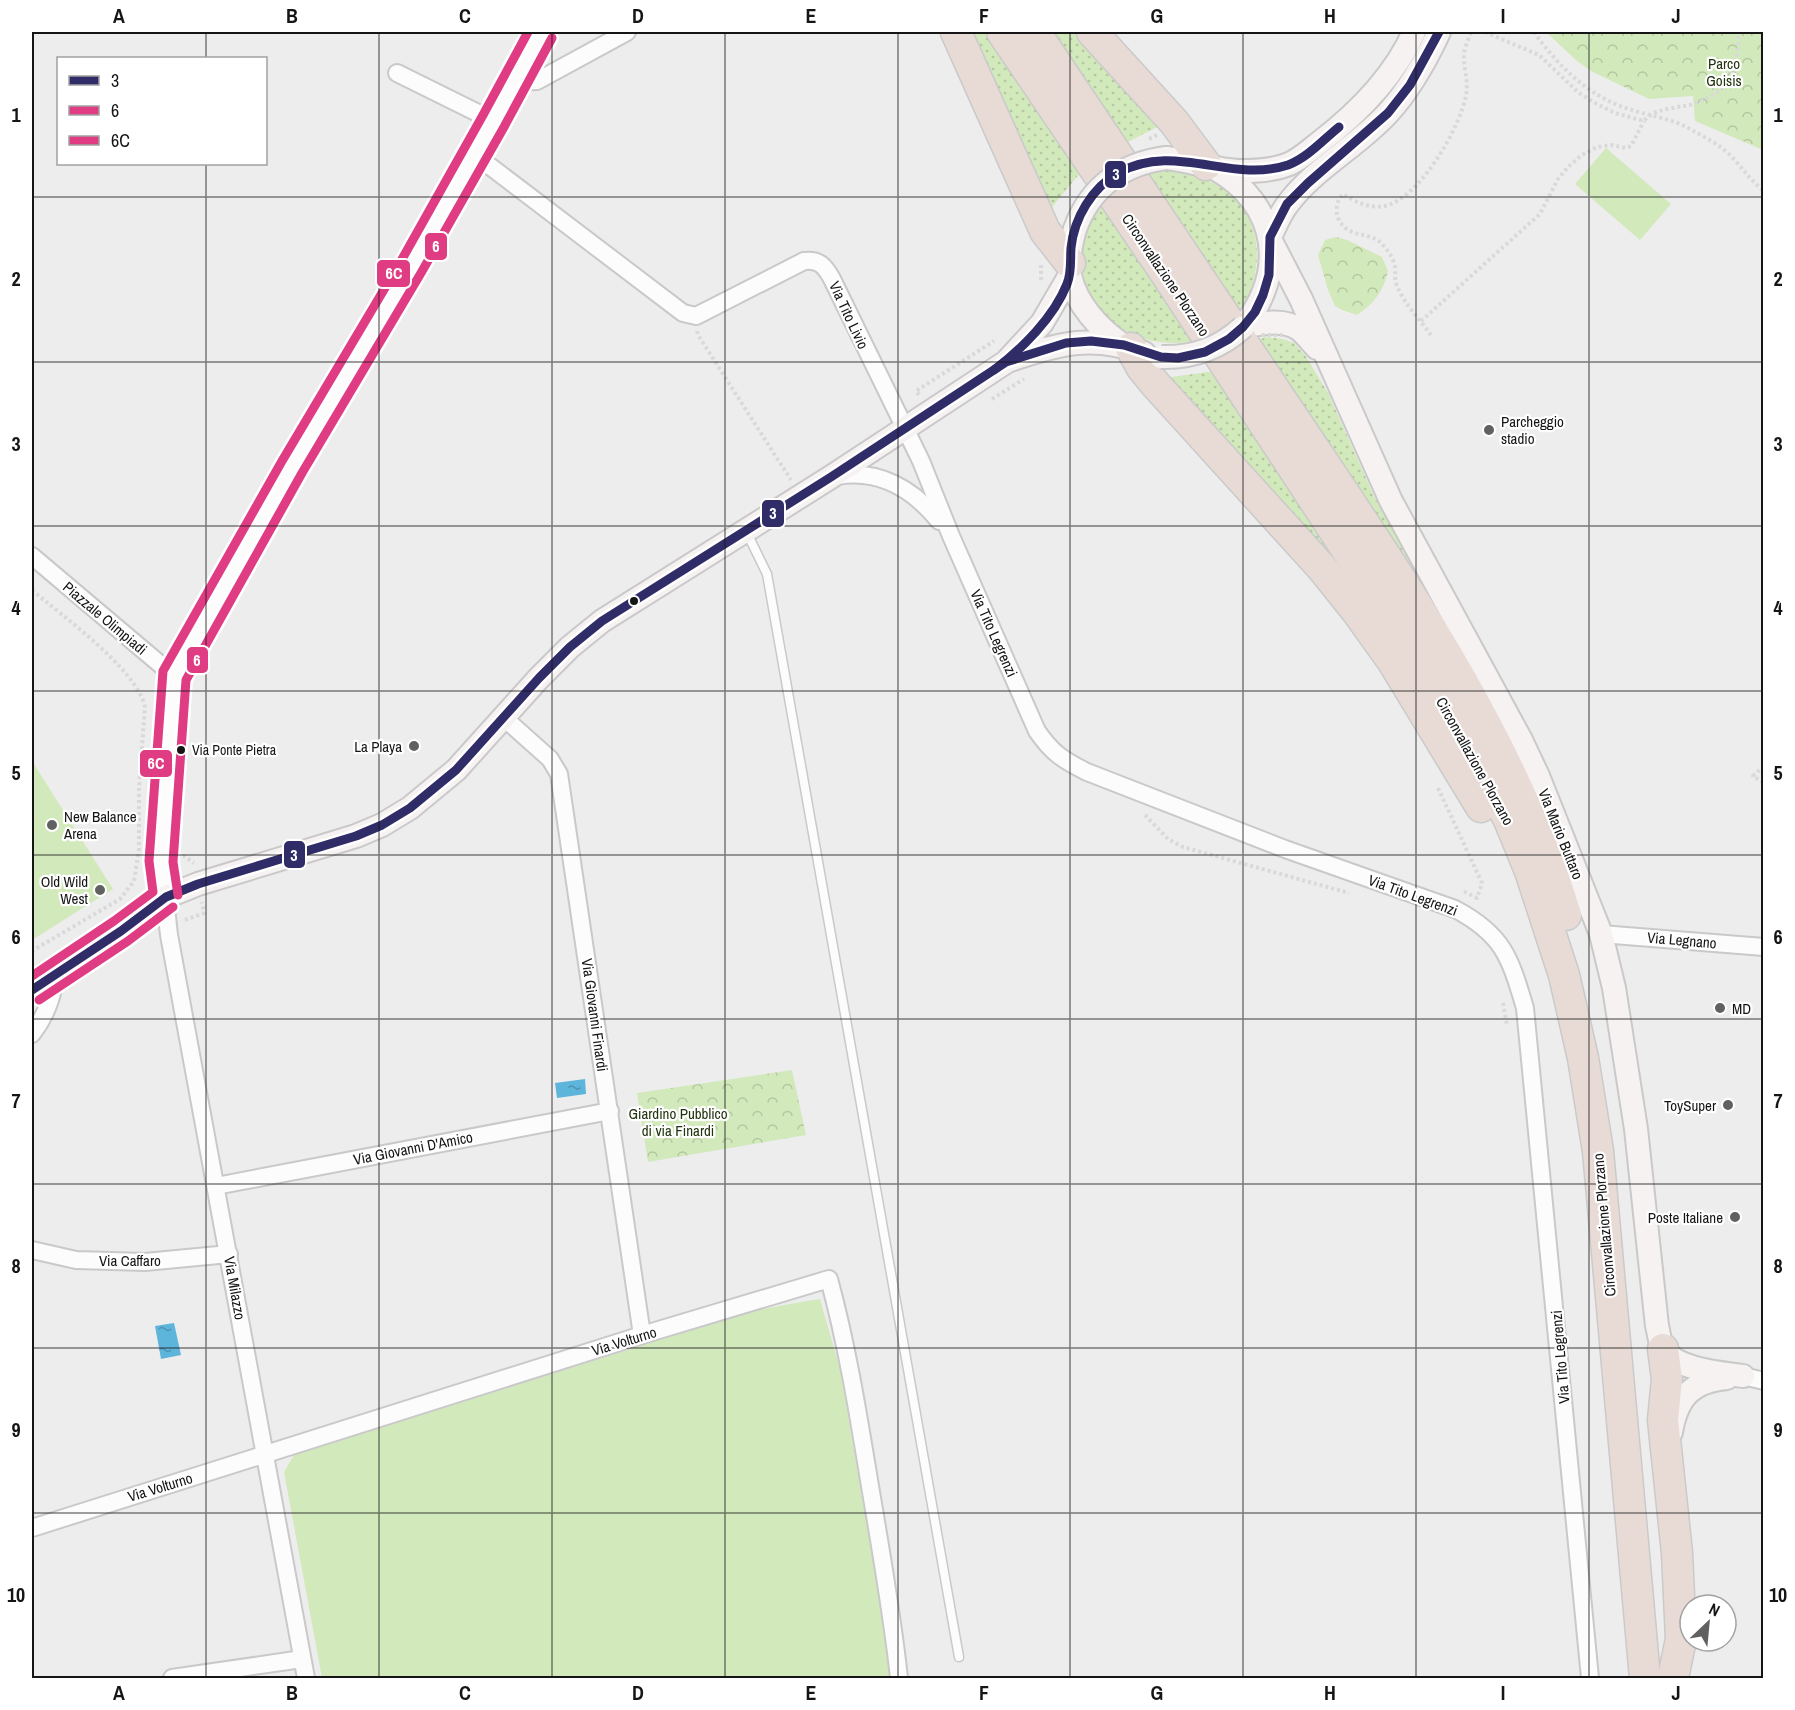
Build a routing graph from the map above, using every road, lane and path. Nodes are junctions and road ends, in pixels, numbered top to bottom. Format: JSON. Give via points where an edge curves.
{"nodes":[{"id":1,"x":541,"y":32,"type":"edge"},
{"id":2,"x":627,"y":32,"type":"edge"},
{"id":3,"x":956,"y":32,"type":"edge"},
{"id":4,"x":1002,"y":32,"type":"edge"},
{"id":5,"x":1035,"y":32,"type":"edge"},
{"id":6,"x":1092,"y":32,"type":"edge"},
{"id":7,"x":1414,"y":32,"type":"edge"},
{"id":8,"x":1439,"y":32,"type":"edge"},
{"id":9,"x":1471,"y":32,"type":"edge"},
{"id":10,"x":1485,"y":32,"type":"edge"},
{"id":11,"x":1534,"y":32,"type":"edge"},
{"id":12,"x":1739,"y":32,"type":"edge"},
{"id":13,"x":1764,"y":64,"type":"edge"},
{"id":14,"x":397,"y":73,"type":"dead end"},
{"id":15,"x":1764,"y":75,"type":"edge"},
{"id":16,"x":514,"y":82,"type":"junction"},
{"id":17,"x":1650,"y":115,"type":"junction"},
{"id":18,"x":494,"y":121,"type":"junction"},
{"id":19,"x":1644,"y":121,"type":"junction"},
{"id":20,"x":473,"y":156,"type":"junction"},
{"id":21,"x":1209,"y":166,"type":"junction"},
{"id":22,"x":1764,"y":191,"type":"edge"},
{"id":23,"x":1270,"y":239,"type":"junction"},
{"id":24,"x":1070,"y":269,"type":"junction"},
{"id":25,"x":696,"y":316,"type":"junction"},
{"id":26,"x":1421,"y":321,"type":"junction"},
{"id":27,"x":1243,"y":327,"type":"junction"},
{"id":28,"x":1431,"y":335,"type":"dead end"},
{"id":29,"x":1128,"y":347,"type":"junction"},
{"id":30,"x":1328,"y":361,"type":"junction"},
{"id":31,"x":1006,"y":362,"type":"junction"},
{"id":32,"x":1033,"y":373,"type":"dead end"},
{"id":33,"x":988,"y":401,"type":"dead end"},
{"id":34,"x":905,"y":429,"type":"junction"},
{"id":35,"x":831,"y":477,"type":"junction"},
{"id":36,"x":801,"y":496,"type":"junction"},
{"id":37,"x":746,"y":531,"type":"junction"},
{"id":38,"x":951,"y":536,"type":"junction"},
{"id":39,"x":32,"y":556,"type":"edge"},
{"id":40,"x":32,"y":590,"type":"edge"},
{"id":41,"x":174,"y":676,"type":"junction"},
{"id":42,"x":503,"y":717,"type":"junction"},
{"id":43,"x":1764,"y":766,"type":"edge"},
{"id":44,"x":1764,"y":783,"type":"edge"},
{"id":45,"x":1437,"y":785,"type":"dead end"},
{"id":46,"x":1142,"y":812,"type":"dead end"},
{"id":47,"x":1453,"y":887,"type":"dead end"},
{"id":48,"x":1352,"y":894,"type":"dead end"},
{"id":49,"x":166,"y":897,"type":"junction"},
{"id":50,"x":1601,"y":934,"type":"junction"},
{"id":51,"x":1764,"y":947,"type":"edge"},
{"id":52,"x":32,"y":951,"type":"edge"},
{"id":53,"x":55,"y":975,"type":"junction"},
{"id":54,"x":32,"y":990,"type":"edge"},
{"id":55,"x":1502,"y":1000,"type":"dead end"},
{"id":56,"x":32,"y":1034,"type":"edge"},
{"id":57,"x":1508,"y":1035,"type":"dead end"},
{"id":58,"x":610,"y":1111,"type":"junction"},
{"id":59,"x":216,"y":1185,"type":"junction"},
{"id":60,"x":32,"y":1250,"type":"edge"},
{"id":61,"x":229,"y":1254,"type":"junction"},
{"id":62,"x":1606,"y":1261,"type":"junction"},
{"id":63,"x":642,"y":1335,"type":"junction"},
{"id":64,"x":1664,"y":1350,"type":"junction"},
{"id":65,"x":1754,"y":1379,"type":"edge"},
{"id":66,"x":265,"y":1454,"type":"junction"},
{"id":67,"x":1669,"y":1469,"type":"junction"},
{"id":68,"x":32,"y":1528,"type":"edge"},
{"id":69,"x":959,"y":1657,"type":"dead end"},
{"id":70,"x":302,"y":1659,"type":"junction"},
{"id":71,"x":172,"y":1678,"type":"edge"},
{"id":72,"x":306,"y":1678,"type":"edge"},
{"id":73,"x":899,"y":1678,"type":"edge"},
{"id":74,"x":1590,"y":1678,"type":"edge"},
{"id":75,"x":1645,"y":1678,"type":"edge"},
{"id":76,"x":1664,"y":1678,"type":"edge"},
{"id":77,"x":1673,"y":1678,"type":"edge"}],
"edges":[{"from":1,"to":16,"type":"street"},
{"from":2,"to":16,"type":"street","via":[[537,81]]},
{"from":3,"to":24,"type":"highway","via":[[1045,231]]},
{"from":4,"to":62,"type":"highway","name":"Circonvallazione Plorzano","via":[[1413,651],[1509,820],[1564,975],[1583,1058],[1598,1151]]},
{"from":5,"to":76,"type":"highway","name":"Circonvallazione Plorzano","via":[[1437,638],[1502,755],[1554,876],[1601,1047],[1611,1116]]},
{"from":6,"to":21,"type":"highway"},
{"from":7,"to":21,"type":"street","via":[[1401,57],[1365,102],[1290,164],[1240,171]]},
{"from":8,"to":23,"type":"street","via":[[1410,85],[1388,113],[1294,197]]},
{"from":9,"to":26,"type":"path","via":[[1464,53],[1467,93],[1462,110],[1420,182],[1390,205],[1356,203],[1343,194],[1337,206],[1337,216],[1348,230],[1374,238],[1391,256],[1396,285]]},
{"from":10,"to":19,"type":"path","via":[[1539,55],[1595,103]]},
{"from":11,"to":17,"type":"path","via":[[1575,79],[1604,98]]},
{"from":12,"to":17,"type":"path","via":[[1735,64],[1725,86],[1694,104]]},
{"from":13,"to":15,"type":"path"},
{"from":14,"to":18,"type":"street"},
{"from":16,"to":18,"type":"street"},
{"from":17,"to":19,"type":"path"},
{"from":17,"to":22,"type":"path","via":[[1666,118],[1709,140],[1730,155]]},
{"from":18,"to":20,"type":"street"},
{"from":19,"to":26,"type":"path","via":[[1631,146],[1597,147],[1568,167],[1540,214]]},
{"from":20,"to":25,"type":"street","via":[[683,314]]},
{"from":20,"to":41,"type":"street"},
{"from":21,"to":23,"type":"street","via":[[1249,196]]},
{"from":21,"to":24,"type":"street","bridge":true,"via":[[1166,158],[1132,166],[1108,180],[1090,198],[1075,229]]},
{"from":23,"to":27,"type":"street","via":[[1266,286],[1255,312]]},
{"from":23,"to":30,"type":"street","name":"Via Mario Buttaro"},
{"from":24,"to":29,"type":"street","via":[[1090,316]]},
{"from":24,"to":31,"type":"street","via":[[1042,323]]},
{"from":25,"to":34,"type":"street","name":"Via Tito Livio","via":[[804,261],[820,262]]},
{"from":25,"to":36,"type":"path","via":[[698,335]]},
{"from":26,"to":28,"type":"path"},
{"from":27,"to":29,"type":"street","bridge":true,"via":[[1205,352],[1178,358]]},
{"from":27,"to":30,"type":"street","name":"Via Mario Buttaro","via":[[1265,322],[1300,330]]},
{"from":29,"to":31,"type":"street","via":[[1091,341],[1066,343]]},
{"from":29,"to":62,"type":"highway","via":[[1156,386],[1322,568],[1358,613],[1468,783],[1495,833],[1546,981],[1565,1065],[1590,1219]]},
{"from":30,"to":50,"type":"street","name":"Via Mario Buttaro","via":[[1391,501],[1521,740]]},
{"from":31,"to":34,"type":"street"},
{"from":32,"to":33,"type":"path"},
{"from":34,"to":35,"type":"street"},
{"from":34,"to":38,"type":"street","name":"Via Tito Legrenzi"},
{"from":35,"to":36,"type":"street"},
{"from":35,"to":38,"type":"street","name":"Via Tito Legrenzi","via":[[854,473],[893,484],[927,506]]},
{"from":36,"to":37,"type":"street"},
{"from":37,"to":42,"type":"street","via":[[602,621],[570,647]]},
{"from":37,"to":69,"type":"lane","via":[[767,574]]},
{"from":38,"to":74,"type":"street","name":"Via Tito Legrenzi","via":[[1037,731],[1062,760],[1285,849],[1455,909],[1478,921],[1496,938],[1512,965],[1525,1008]]},
{"from":39,"to":41,"type":"street","name":"Piazzale Olimpiadi"},
{"from":40,"to":52,"type":"path","via":[[129,675],[145,707],[134,881],[120,899]]},
{"from":41,"to":49,"type":"street","via":[[161,862]]},
{"from":42,"to":49,"type":"street","via":[[444,781],[382,825]]},
{"from":42,"to":58,"type":"street","name":"Via Giovanni Finardi","via":[[550,759],[559,774]]},
{"from":43,"to":44,"type":"path","via":[[1753,776]]},
{"from":45,"to":47,"type":"path","via":[[1482,886],[1477,898]]},
{"from":46,"to":48,"type":"path","via":[[1168,839],[1183,847]]},
{"from":49,"to":53,"type":"street"},
{"from":49,"to":59,"type":"street","name":"Via Milazzo","via":[[169,935]]},
{"from":50,"to":51,"type":"street","name":"Via Legnano"},
{"from":50,"to":64,"type":"street","name":"Via Mario Buttaro","via":[[1614,988],[1636,1129],[1657,1326]]},
{"from":53,"to":54,"type":"street"},
{"from":53,"to":56,"type":"street","via":[[48,1008]]},
{"from":55,"to":57,"type":"path"},
{"from":58,"to":59,"type":"street","name":"Via Giovanni D'Amico"},
{"from":58,"to":63,"type":"street","name":"Via Giovanni Finardi"},
{"from":59,"to":61,"type":"street","name":"Via Milazzo"},
{"from":60,"to":61,"type":"street","name":"Via Caffaro","via":[[76,1260],[145,1262]]},
{"from":61,"to":66,"type":"street","name":"Via Milazzo"},
{"from":62,"to":75,"type":"highway","name":"Circonvallazione Plorzano"},
{"from":63,"to":66,"type":"street","name":"Via Volturno"},
{"from":63,"to":73,"type":"street","name":"Via Volturno","via":[[830,1279],[844,1331],[893,1620]]},
{"from":64,"to":65,"type":"street","via":[[1678,1362]]},
{"from":64,"to":67,"type":"highway","via":[[1667,1379],[1663,1420]]},
{"from":65,"to":67,"type":"street","via":[[1710,1379],[1695,1386],[1682,1399],[1671,1430]]},
{"from":66,"to":68,"type":"street","name":"Via Volturno"},
{"from":66,"to":70,"type":"street","name":"Via Milazzo"},
{"from":67,"to":77,"type":"highway","via":[[1681,1639]]},
{"from":70,"to":71,"type":"street"},
{"from":70,"to":72,"type":"street","name":"Via Milazzo"}]}
